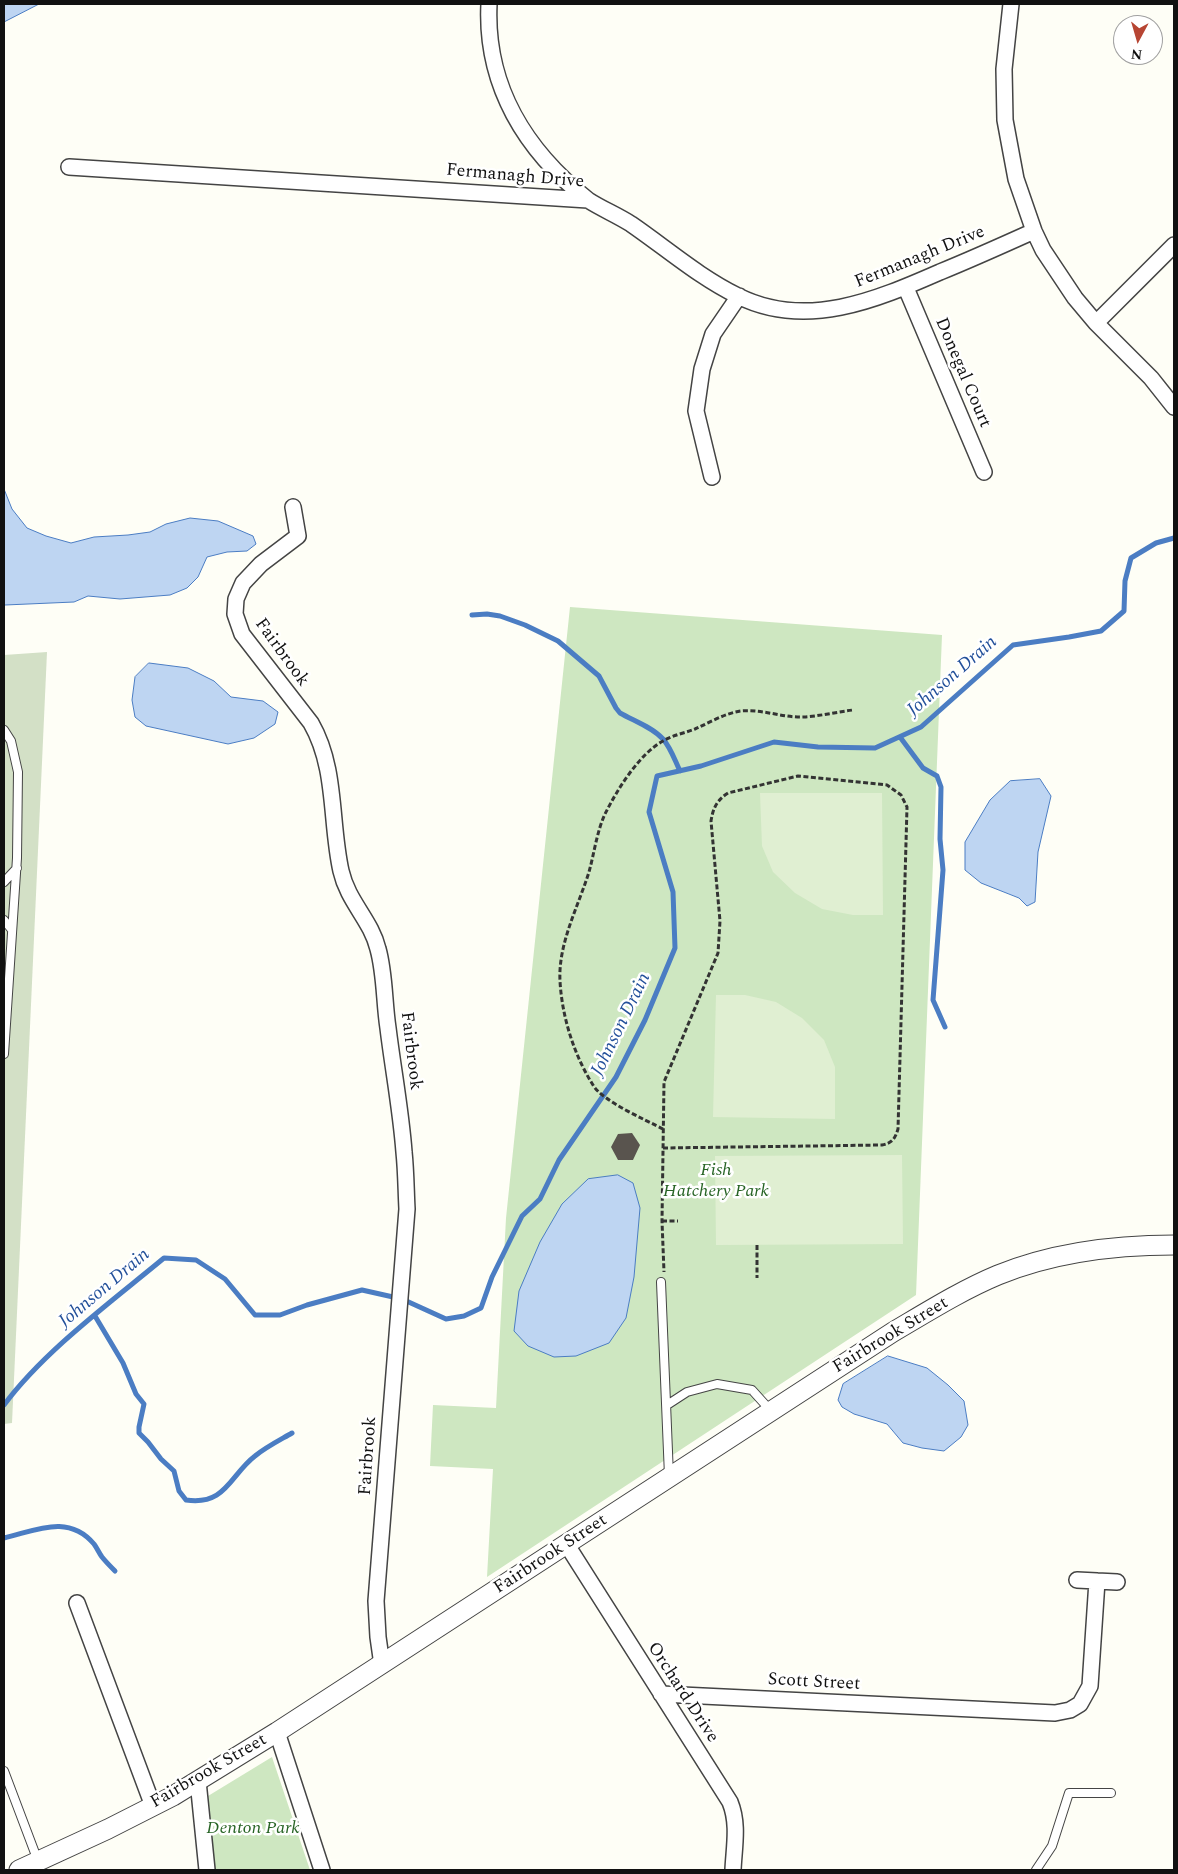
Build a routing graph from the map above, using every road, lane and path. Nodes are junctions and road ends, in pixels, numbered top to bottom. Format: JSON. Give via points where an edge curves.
{"nodes":[{"id":1,"x":489,"y":4,"type":"edge"},
{"id":2,"x":1008,"y":4,"type":"edge"},
{"id":3,"x":69,"y":167,"type":"dead end"},
{"id":4,"x":588,"y":200,"type":"junction"},
{"id":5,"x":1034,"y":231,"type":"junction"},
{"id":6,"x":1174,"y":245,"type":"edge"},
{"id":7,"x":906,"y":288,"type":"junction"},
{"id":8,"x":738,"y":296,"type":"junction"},
{"id":9,"x":1096,"y":323,"type":"junction"},
{"id":10,"x":1174,"y":407,"type":"edge"},
{"id":11,"x":984,"y":472,"type":"dead end"},
{"id":12,"x":712,"y":477,"type":"dead end"},
{"id":13,"x":293,"y":507,"type":"dead end"},
{"id":14,"x":853,"y":710,"type":"dead end"},
{"id":15,"x":4,"y":730,"type":"edge"},
{"id":16,"x":17,"y":868,"type":"junction"},
{"id":17,"x":4,"y":882,"type":"edge"},
{"id":18,"x":4,"y":920,"type":"edge"},
{"id":19,"x":12,"y":930,"type":"junction"},
{"id":20,"x":4,"y":1054,"type":"edge"},
{"id":21,"x":663,"y":1129,"type":"junction"},
{"id":22,"x":662,"y":1148,"type":"junction"},
{"id":23,"x":662,"y":1221,"type":"junction"},
{"id":24,"x":678,"y":1221,"type":"dead end"},
{"id":25,"x":757,"y":1245,"type":"dead end"},
{"id":26,"x":1174,"y":1245,"type":"edge"},
{"id":27,"x":757,"y":1278,"type":"dead end"},
{"id":28,"x":663,"y":1279,"type":"joint"},
{"id":29,"x":667,"y":1405,"type":"junction"},
{"id":30,"x":771,"y":1411,"type":"junction"},
{"id":31,"x":669,"y":1478,"type":"junction"},
{"id":32,"x":567,"y":1545,"type":"junction"},
{"id":33,"x":1077,"y":1580,"type":"dead end"},
{"id":34,"x":1097,"y":1581,"type":"junction"},
{"id":35,"x":1117,"y":1582,"type":"dead end"},
{"id":36,"x":77,"y":1603,"type":"dead end"},
{"id":37,"x":382,"y":1665,"type":"junction"},
{"id":38,"x":661,"y":1694,"type":"junction"},
{"id":39,"x":277,"y":1732,"type":"junction"},
{"id":40,"x":4,"y":1771,"type":"edge"},
{"id":41,"x":198,"y":1781,"type":"junction"},
{"id":42,"x":1111,"y":1793,"type":"dead end"},
{"id":43,"x":153,"y":1806,"type":"junction"},
{"id":44,"x":38,"y":1862,"type":"junction"},
{"id":45,"x":19,"y":1870,"type":"edge"},
{"id":46,"x":207,"y":1870,"type":"edge"},
{"id":47,"x":322,"y":1870,"type":"edge"},
{"id":48,"x":733,"y":1870,"type":"edge"},
{"id":49,"x":1036,"y":1870,"type":"edge"}],
"edges":[{"from":1,"to":4,"type":"street","via":[[493,60],[508,103],[532,145]]},
{"from":2,"to":5,"type":"street","via":[[1004,69],[1006,120],[1016,179]]},
{"from":3,"to":4,"type":"street","name":"Fermanagh Drive"},
{"from":4,"to":8,"type":"street","name":"Fermanagh Drive","via":[[629,223]]},
{"from":5,"to":7,"type":"street","name":"Fermanagh Drive"},
{"from":5,"to":9,"type":"street","via":[[1058,275]]},
{"from":6,"to":9,"type":"street"},
{"from":7,"to":8,"type":"street","name":"Fermanagh Drive","via":[[858,304],[816,311],[776,308]]},
{"from":7,"to":11,"type":"street","name":"Donegal Court"},
{"from":8,"to":12,"type":"street","via":[[713,334],[702,369],[696,411]]},
{"from":9,"to":10,"type":"street","via":[[1151,378]]},
{"from":13,"to":37,"type":"street","name":"Fairbrook","via":[[298,536],[261,564],[243,583],[236,600],[235,614],[242,634],[319,738],[324,750],[343,880],[351,900],[367,922],[381,959],[404,1151],[407,1209],[376,1602]]},
{"from":14,"to":21,"type":"path","via":[[805,717],[739,711],[664,740],[624,780],[599,828],[561,962],[563,1007],[580,1061],[594,1088]]},
{"from":15,"to":16,"type":"lane","via":[[11,741],[18,772]]},
{"from":16,"to":17,"type":"lane"},
{"from":16,"to":19,"type":"lane"},
{"from":18,"to":19,"type":"lane"},
{"from":19,"to":20,"type":"lane"},
{"from":21,"to":22,"type":"path"},
{"from":21,"to":22,"type":"path","via":[[664,1082],[718,953],[720,921],[711,821],[713,808],[720,797],[728,792],[798,776],[887,785],[900,794],[907,807],[898,1129],[895,1138],[882,1145]]},
{"from":22,"to":23,"type":"path"},
{"from":23,"to":24,"type":"path"},
{"from":23,"to":28,"type":"path"},
{"from":25,"to":27,"type":"path"},
{"from":26,"to":30,"type":"street","name":"Fairbrook Street","via":[[1086,1252],[997,1276],[894,1332]]},
{"from":28,"to":29,"type":"lane"},
{"from":29,"to":30,"type":"lane","via":[[687,1392],[717,1384],[752,1390]]},
{"from":29,"to":31,"type":"lane"},
{"from":30,"to":31,"type":"street","name":"Fairbrook Street"},
{"from":31,"to":32,"type":"street","name":"Fairbrook Street"},
{"from":32,"to":37,"type":"street","name":"Fairbrook Street"},
{"from":32,"to":38,"type":"street","name":"Orchard Drive"},
{"from":33,"to":34,"type":"street"},
{"from":34,"to":35,"type":"street"},
{"from":34,"to":38,"type":"street","name":"Scott Street","via":[[1090,1686],[1080,1704],[1055,1714]]},
{"from":36,"to":43,"type":"street"},
{"from":37,"to":39,"type":"street","name":"Fairbrook Street"},
{"from":38,"to":48,"type":"street","name":"Orchard Drive","via":[[730,1802],[736,1824]]},
{"from":39,"to":41,"type":"street","name":"Fairbrook Street"},
{"from":39,"to":47,"type":"street"},
{"from":40,"to":44,"type":"lane"},
{"from":41,"to":43,"type":"street","name":"Fairbrook Street"},
{"from":41,"to":46,"type":"street"},
{"from":42,"to":49,"type":"lane","via":[[1069,1793],[1052,1846]]},
{"from":43,"to":44,"type":"street","name":"Fairbrook Street"},
{"from":44,"to":45,"type":"street","name":"Fairbrook Street"}]}
